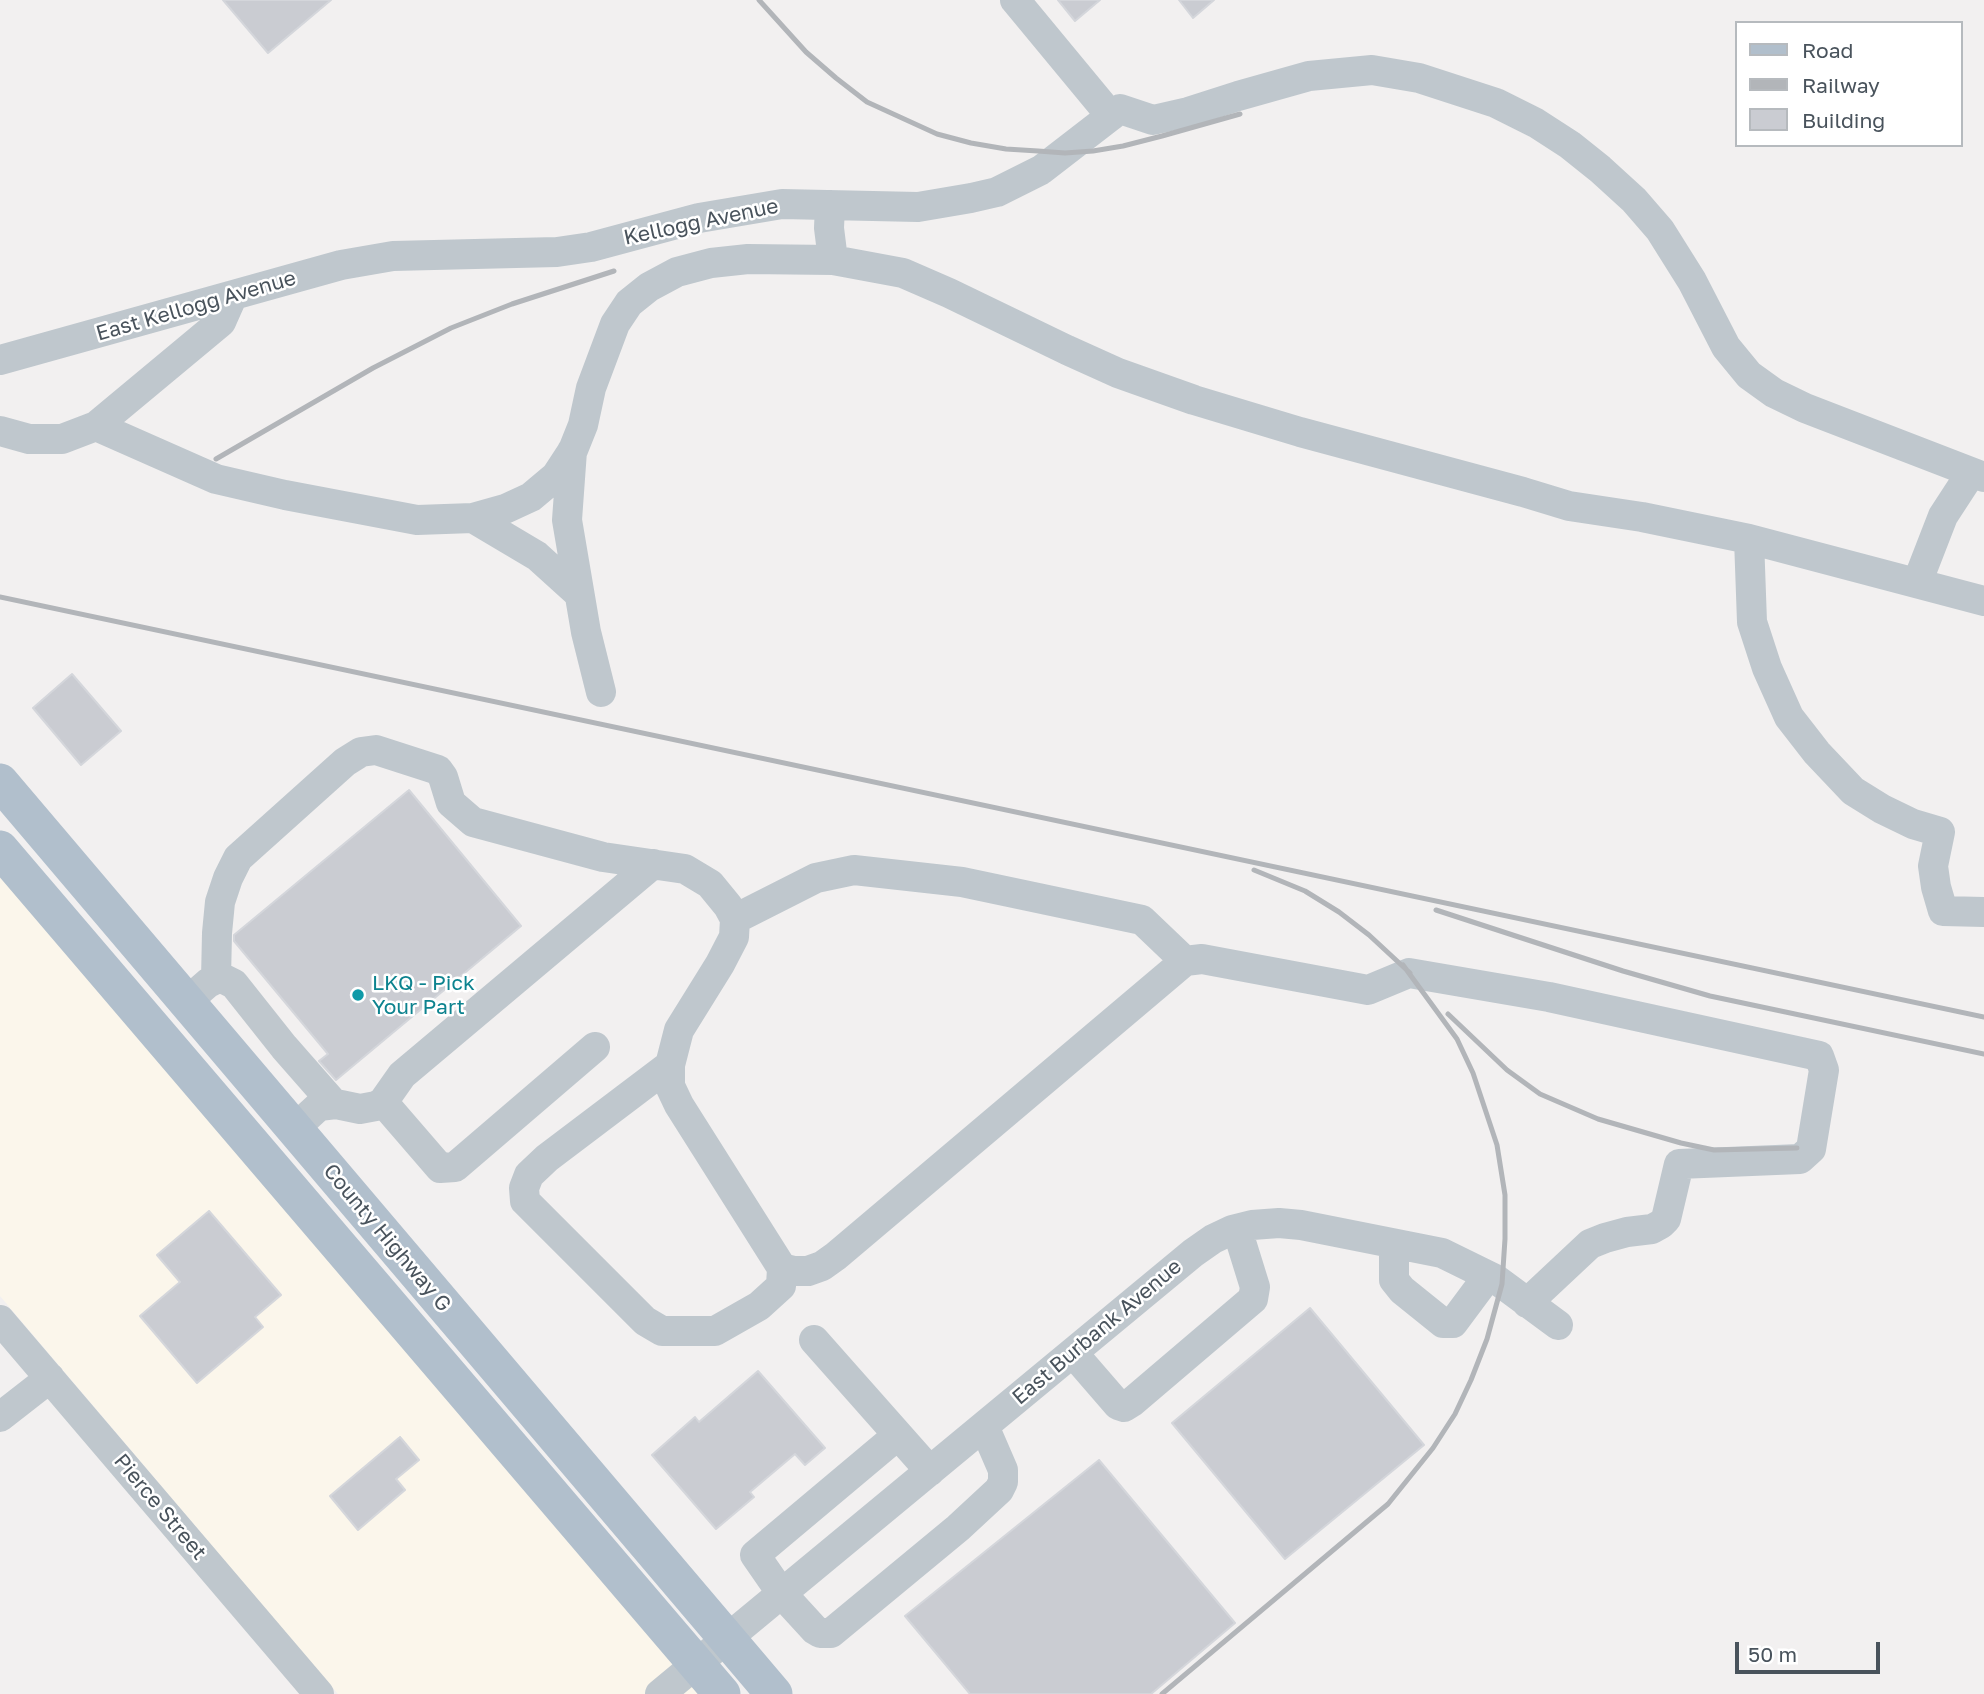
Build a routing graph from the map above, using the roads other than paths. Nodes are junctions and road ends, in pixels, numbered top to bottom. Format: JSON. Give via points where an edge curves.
{"nodes":[{"id":1,"x":1016,"y":0,"type":"edge"},
{"id":2,"x":1111,"y":116,"type":"junction"},
{"id":3,"x":830,"y":205,"type":"junction"},
{"id":4,"x":393,"y":257,"type":"joint"},
{"id":5,"x":833,"y":260,"type":"junction"},
{"id":6,"x":233,"y":295,"type":"junction"},
{"id":7,"x":0,"y":360,"type":"edge"},
{"id":8,"x":96,"y":426,"type":"junction"},
{"id":9,"x":0,"y":431,"type":"edge"},
{"id":10,"x":572,"y":450,"type":"junction"},
{"id":11,"x":1978,"y":475,"type":"edge"},
{"id":12,"x":473,"y":518,"type":"junction"},
{"id":13,"x":1749,"y":539,"type":"junction"},
{"id":14,"x":1917,"y":583,"type":"junction"},
{"id":15,"x":579,"y":594,"type":"junction"},
{"id":16,"x":1984,"y":601,"type":"edge"},
{"id":17,"x":601,"y":692,"type":"dead end"},
{"id":18,"x":0,"y":782,"type":"edge"},
{"id":19,"x":0,"y":849,"type":"edge"},
{"id":20,"x":653,"y":864,"type":"junction"},
{"id":21,"x":1984,"y":912,"type":"edge"},
{"id":22,"x":735,"y":919,"type":"junction"},
{"id":23,"x":1185,"y":961,"type":"junction"},
{"id":24,"x":216,"y":979,"type":"junction"},
{"id":25,"x":186,"y":1001,"type":"junction"},
{"id":26,"x":595,"y":1046,"type":"dead end"},
{"id":27,"x":670,"y":1065,"type":"junction"},
{"id":28,"x":383,"y":1102,"type":"junction"},
{"id":29,"x":334,"y":1104,"type":"junction"},
{"id":30,"x":294,"y":1129,"type":"junction"},
{"id":31,"x":262,"y":1156,"type":"junction"},
{"id":32,"x":1237,"y":1229,"type":"junction"},
{"id":33,"x":1394,"y":1244,"type":"junction"},
{"id":34,"x":782,"y":1268,"type":"junction"},
{"id":35,"x":1489,"y":1276,"type":"junction"},
{"id":36,"x":1527,"y":1303,"type":"junction"},
{"id":37,"x":0,"y":1320,"type":"edge"},
{"id":38,"x":1558,"y":1325,"type":"dead end"},
{"id":39,"x":814,"y":1340,"type":"dead end"},
{"id":40,"x":1073,"y":1353,"type":"junction"},
{"id":41,"x":50,"y":1378,"type":"junction"},
{"id":42,"x":0,"y":1417,"type":"edge"},
{"id":43,"x":984,"y":1426,"type":"junction"},
{"id":44,"x":898,"y":1435,"type":"junction"},
{"id":45,"x":930,"y":1471,"type":"junction"},
{"id":46,"x":782,"y":1594,"type":"junction"},
{"id":47,"x":727,"y":1640,"type":"junction"},
{"id":48,"x":697,"y":1665,"type":"junction"},
{"id":49,"x":320,"y":1694,"type":"edge"},
{"id":50,"x":660,"y":1694,"type":"edge"},
{"id":51,"x":722,"y":1694,"type":"edge"},
{"id":52,"x":774,"y":1694,"type":"edge"}],
"edges":[{"from":1,"to":2,"type":"street"},
{"from":2,"to":3,"type":"street","name":"Kellogg Avenue","via":[[1041,170],[997,192],[946,204]]},
{"from":2,"to":11,"type":"street","via":[[1120,109],[1153,120],[1309,76],[1371,70],[1419,78],[1496,103],[1570,145],[1634,200],[1660,230],[1726,347],[1749,376],[1805,408]]},
{"from":3,"to":4,"type":"street","name":"Kellogg Avenue","via":[[749,209],[591,247]]},
{"from":3,"to":5,"type":"street"},
{"from":4,"to":6,"type":"street","name":"East Kellogg Avenue","via":[[341,265]]},
{"from":5,"to":10,"type":"street","via":[[711,263],[677,272],[649,287],[629,303],[615,324]]},
{"from":5,"to":13,"type":"street","via":[[903,273],[1118,373],[1194,400],[1569,506]]},
{"from":6,"to":7,"type":"street","name":"East Kellogg Avenue"},
{"from":6,"to":8,"type":"street","via":[[221,322]]},
{"from":8,"to":9,"type":"street","via":[[62,439],[29,439]]},
{"from":8,"to":12,"type":"street","via":[[216,479],[416,520]]},
{"from":10,"to":12,"type":"street","via":[[556,476],[531,497]]},
{"from":10,"to":15,"type":"street","via":[[568,520]]},
{"from":11,"to":14,"type":"street","via":[[1943,516]]},
{"from":12,"to":15,"type":"street","via":[[537,556]]},
{"from":13,"to":14,"type":"street"},
{"from":13,"to":21,"type":"street","via":[[1752,622],[1789,718],[1853,791],[1913,824],[1940,832],[1933,866],[1943,911]]},
{"from":14,"to":16,"type":"street"},
{"from":15,"to":17,"type":"street"},
{"from":18,"to":25,"type":"main road","name":"County Highway G"},
{"from":19,"to":31,"type":"main road","name":"County Highway G"},
{"from":20,"to":22,"type":"street","via":[[685,869],[710,884]]},
{"from":20,"to":24,"type":"street","via":[[603,857],[473,822],[451,803],[438,770],[376,750],[361,752],[238,858],[220,901]]},
{"from":20,"to":28,"type":"street","via":[[402,1075]]},
{"from":22,"to":23,"type":"street","via":[[816,878],[854,870],[962,882],[1142,920]]},
{"from":22,"to":27,"type":"street","via":[[734,937],[679,1030]]},
{"from":23,"to":34,"type":"street","via":[[836,1256],[808,1271]]},
{"from":23,"to":36,"type":"street","via":[[1202,959],[1368,990],[1409,973],[1549,997],[1819,1056],[1824,1070],[1811,1149],[1800,1159],[1679,1164],[1661,1224],[1590,1244]]},
{"from":24,"to":25,"type":"street"},
{"from":24,"to":29,"type":"street","via":[[234,984]]},
{"from":25,"to":30,"type":"main road","name":"County Highway G"},
{"from":26,"to":28,"type":"street","via":[[455,1167],[440,1168]]},
{"from":27,"to":34,"type":"street","via":[[670,1086],[679,1105]]},
{"from":27,"to":34,"type":"street","via":[[547,1158],[529,1175],[525,1201],[645,1321],[662,1331],[715,1331],[759,1306],[781,1286]]},
{"from":28,"to":29,"type":"street","via":[[360,1109]]},
{"from":29,"to":30,"type":"street","via":[[319,1106]]},
{"from":30,"to":31,"type":"main road"},
{"from":30,"to":47,"type":"main road","name":"County Highway G"},
{"from":31,"to":48,"type":"main road","name":"County Highway G"},
{"from":32,"to":33,"type":"street","name":"East Burbank Avenue","via":[[1301,1225]]},
{"from":32,"to":40,"type":"street","name":"East Burbank Avenue","via":[[1193,1253]]},
{"from":32,"to":40,"type":"street","via":[[1255,1287],[1253,1299],[1132,1402],[1124,1408],[1118,1405]]},
{"from":33,"to":35,"type":"street","name":"East Burbank Avenue","via":[[1442,1253]]},
{"from":33,"to":35,"type":"street","via":[[1394,1280],[1443,1323],[1453,1323]]},
{"from":35,"to":36,"type":"street","name":"East Burbank Avenue"},
{"from":36,"to":38,"type":"street","name":"East Burbank Avenue"},
{"from":37,"to":41,"type":"street","name":"Pierce Street"},
{"from":39,"to":44,"type":"street"},
{"from":40,"to":43,"type":"street","name":"East Burbank Avenue"},
{"from":41,"to":42,"type":"street"},
{"from":41,"to":49,"type":"street","name":"Pierce Street"},
{"from":43,"to":45,"type":"street","name":"East Burbank Avenue"},
{"from":43,"to":46,"type":"street","via":[[1003,1470],[1003,1482],[992,1499],[948,1536],[831,1633],[815,1630]]},
{"from":44,"to":45,"type":"street"},
{"from":44,"to":46,"type":"street","via":[[755,1555]]},
{"from":45,"to":46,"type":"street","name":"East Burbank Avenue"},
{"from":46,"to":47,"type":"street","name":"East Burbank Avenue"},
{"from":47,"to":48,"type":"street","name":"East Burbank Avenue"},
{"from":47,"to":52,"type":"main road","name":"County Highway G"},
{"from":48,"to":50,"type":"street","name":"East Burbank Avenue"},
{"from":48,"to":51,"type":"main road","name":"County Highway G"}]}
